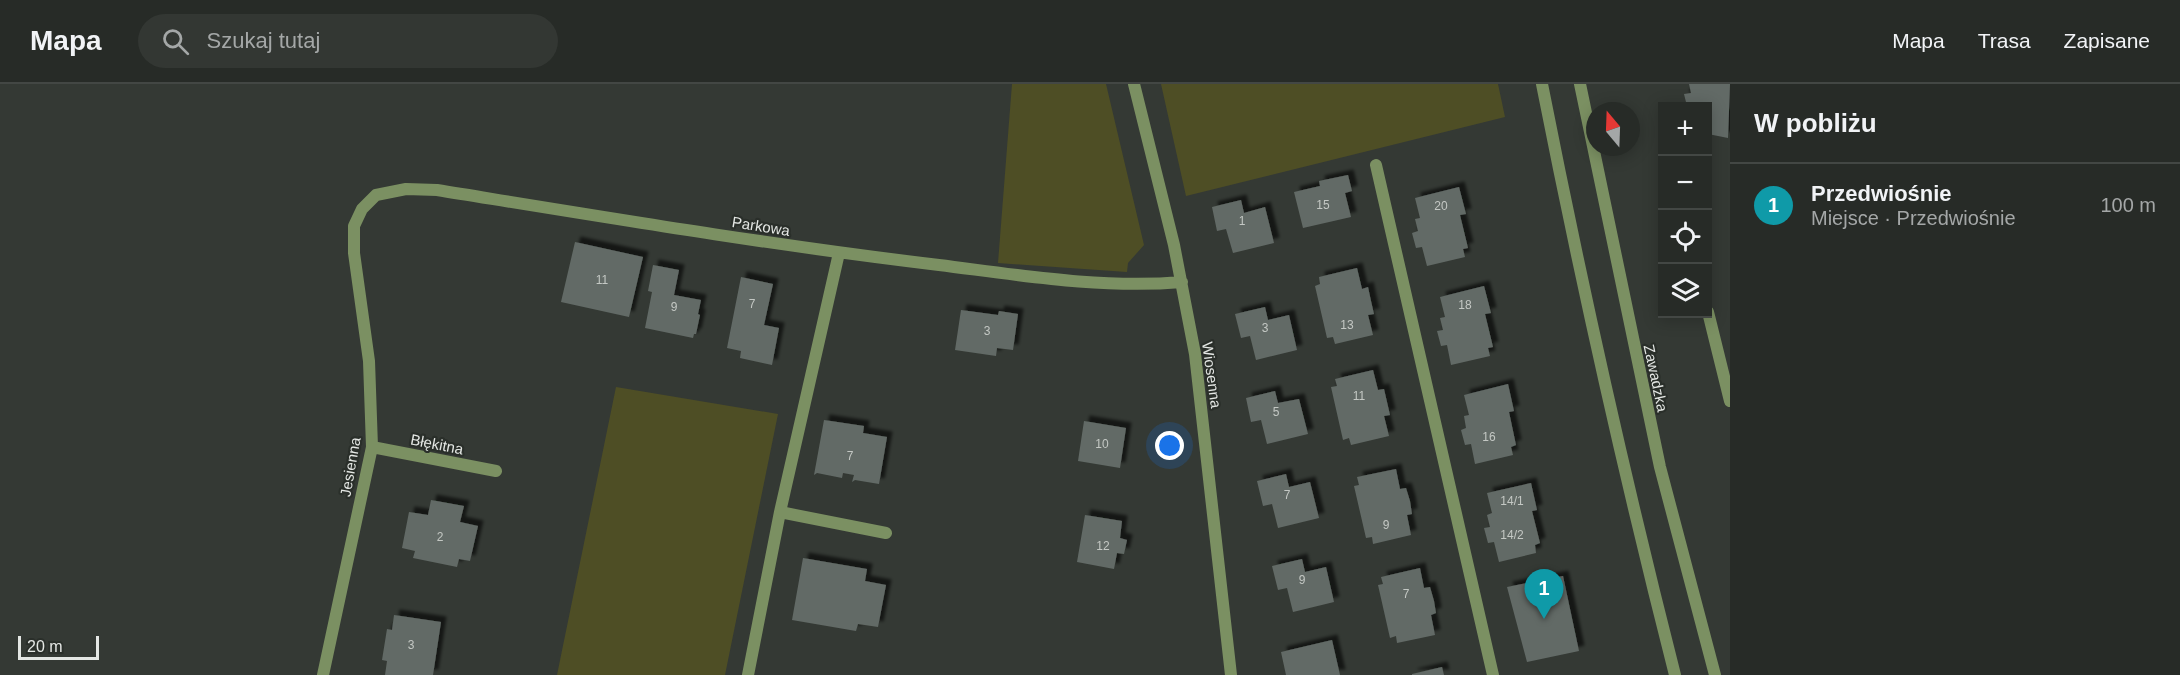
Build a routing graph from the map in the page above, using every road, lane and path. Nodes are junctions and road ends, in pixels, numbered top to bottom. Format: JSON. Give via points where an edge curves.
{"nodes":[{"id":1,"x":1134,"y":84,"type":"edge"},
{"id":2,"x":1542,"y":84,"type":"edge"},
{"id":3,"x":1580,"y":84,"type":"edge"},
{"id":4,"x":1376,"y":165,"type":"dead end"},
{"id":5,"x":354,"y":226,"type":"joint"},
{"id":6,"x":839,"y":253,"type":"junction"},
{"id":7,"x":1182,"y":282,"type":"junction"},
{"id":8,"x":1709,"y":318,"type":"edge"},
{"id":9,"x":1730,"y":401,"type":"edge"},
{"id":10,"x":372,"y":447,"type":"junction"},
{"id":11,"x":496,"y":471,"type":"dead end"},
{"id":12,"x":780,"y":512,"type":"junction"},
{"id":13,"x":886,"y":533,"type":"dead end"},
{"id":14,"x":323,"y":675,"type":"edge"},
{"id":15,"x":748,"y":675,"type":"edge"},
{"id":16,"x":1231,"y":675,"type":"edge"},
{"id":17,"x":1493,"y":675,"type":"edge"},
{"id":18,"x":1675,"y":675,"type":"edge"},
{"id":19,"x":1715,"y":675,"type":"edge"}],
"edges":[{"from":1,"to":7,"type":"street","name":"Wiosenna"},
{"from":2,"to":18,"type":"street","via":[[1630,499]]},
{"from":3,"to":19,"type":"street","name":"Zawadzka","via":[[1660,467]]},
{"from":4,"to":17,"type":"street"},
{"from":5,"to":6,"type":"street","name":"Parkowa","via":[[362,209],[376,195],[406,189],[437,190]]},
{"from":5,"to":10,"type":"street","name":"Jesienna","via":[[369,361]]},
{"from":6,"to":7,"type":"street","name":"Parkowa","via":[[1035,276],[1145,285]]},
{"from":6,"to":12,"type":"street"},
{"from":7,"to":16,"type":"street","name":"Wiosenna","via":[[1196,365]]},
{"from":8,"to":9,"type":"street"},
{"from":10,"to":11,"type":"street","name":"Błękitna"},
{"from":10,"to":14,"type":"street","name":"Jesienna"},
{"from":12,"to":13,"type":"street"},
{"from":12,"to":15,"type":"street"}]}
